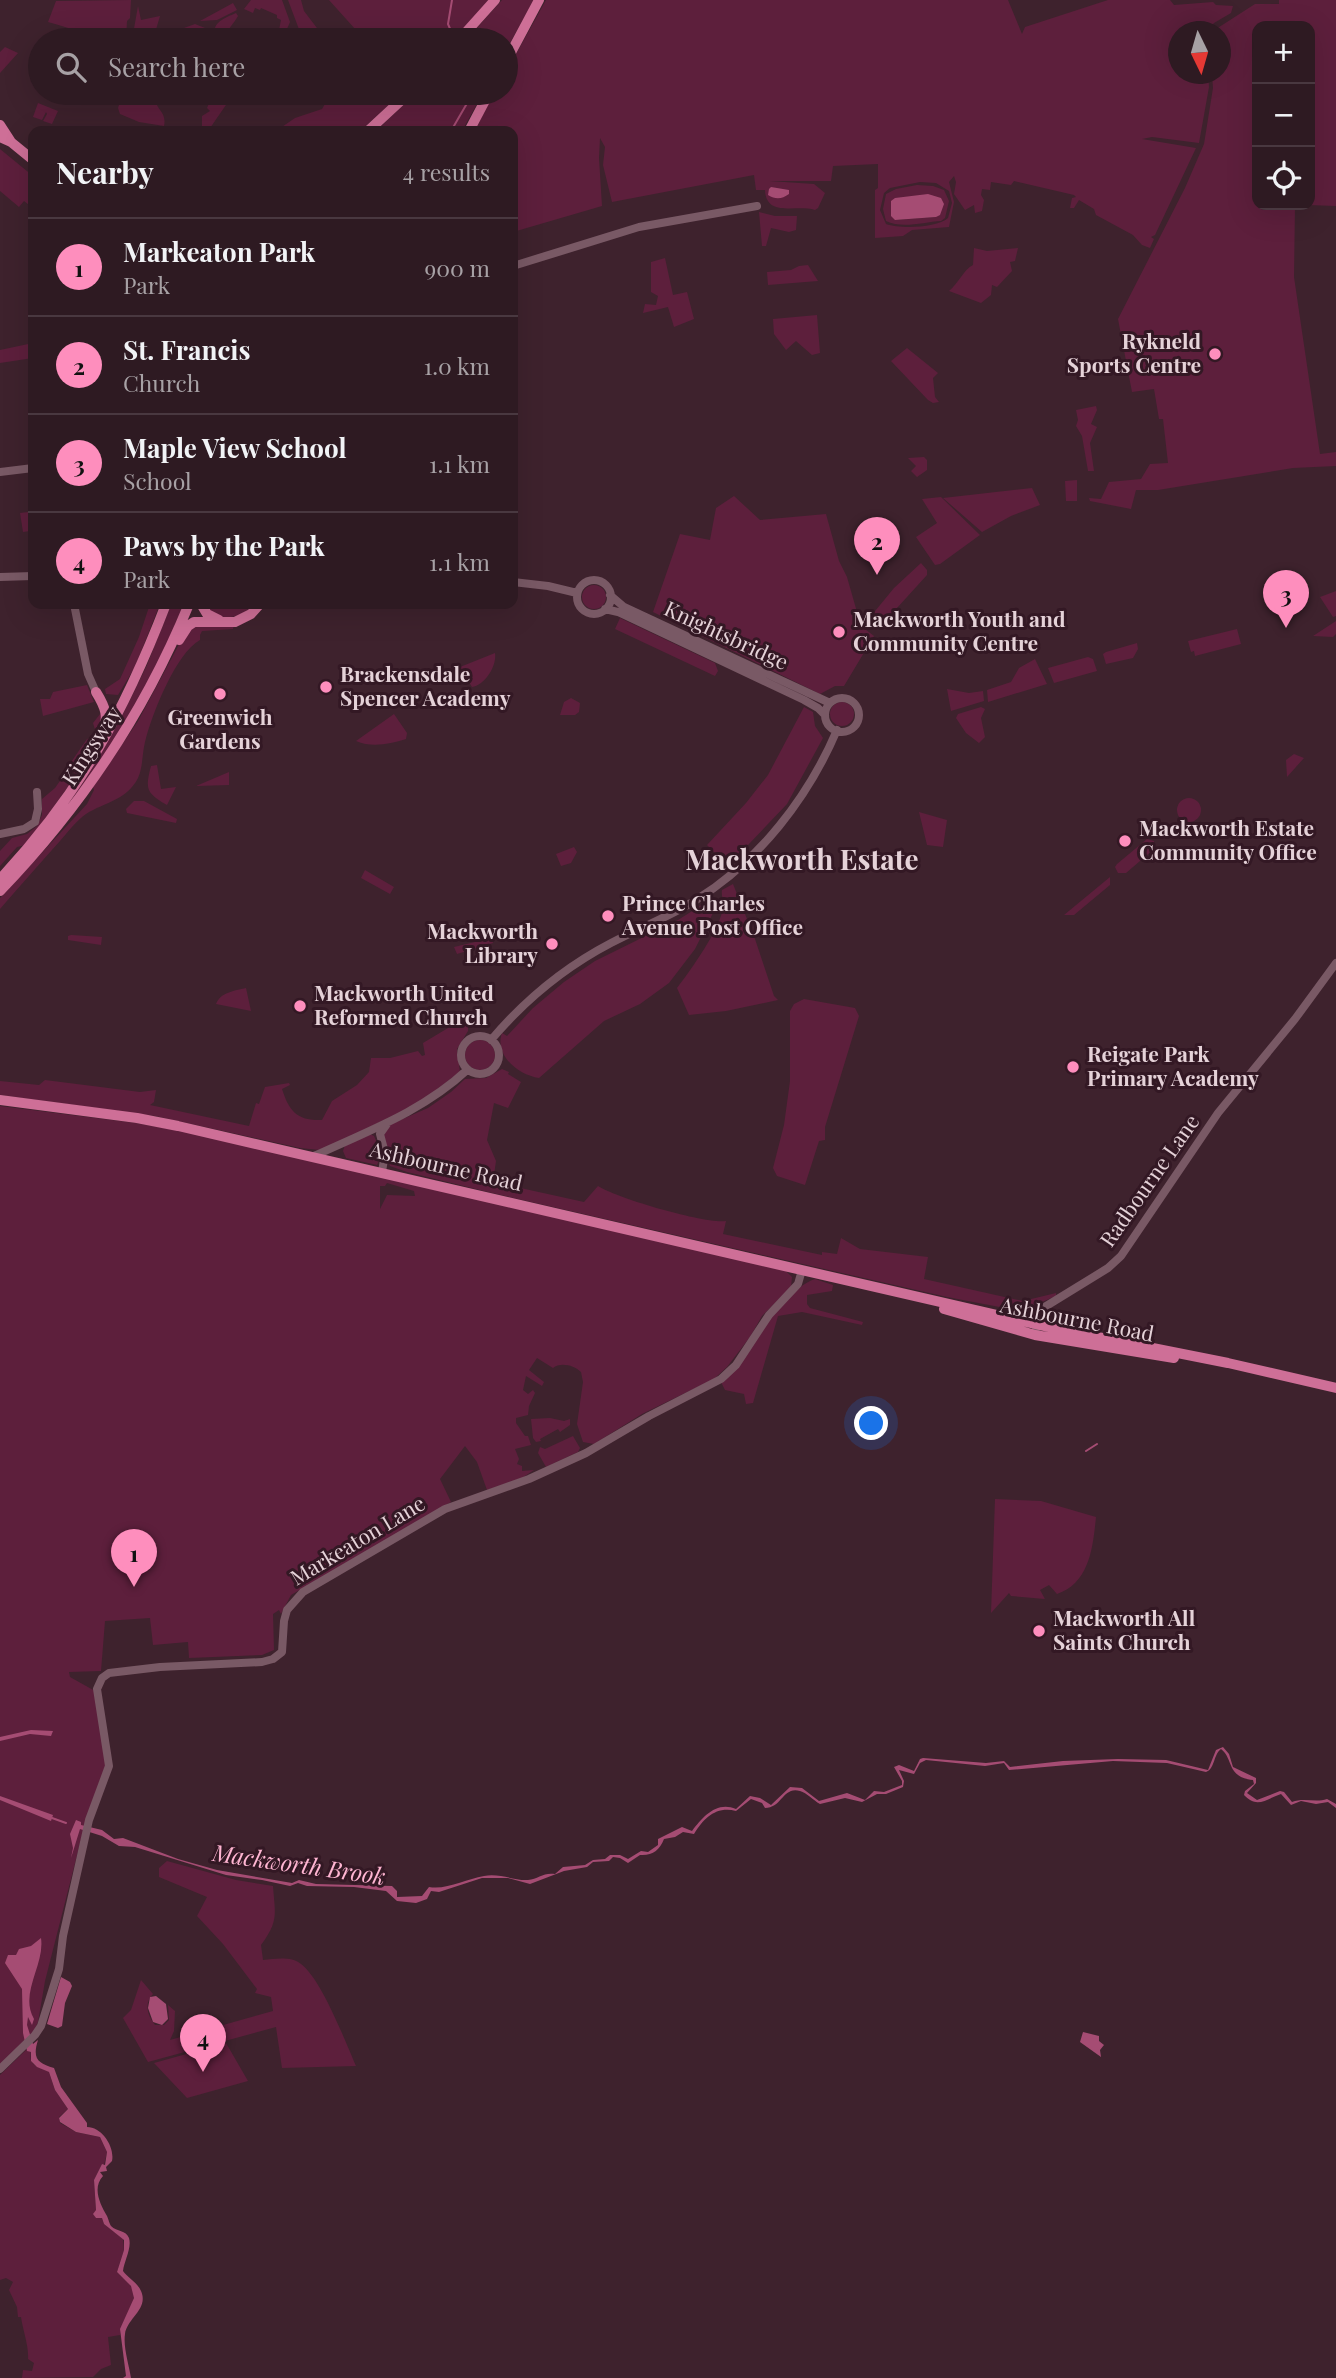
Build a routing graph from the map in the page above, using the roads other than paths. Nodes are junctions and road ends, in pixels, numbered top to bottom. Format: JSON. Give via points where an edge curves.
{"nodes":[{"id":1,"x":495,"y":0,"type":"edge"},
{"id":2,"x":540,"y":0,"type":"edge"},
{"id":3,"x":470,"y":28,"type":"edge"},
{"id":4,"x":518,"y":40,"type":"edge"},
{"id":5,"x":396,"y":105,"type":"edge"},
{"id":6,"x":483,"y":105,"type":"edge"},
{"id":7,"x":0,"y":125,"type":"edge"},
{"id":8,"x":373,"y":126,"type":"edge"},
{"id":9,"x":472,"y":126,"type":"edge"},
{"id":10,"x":5,"y":140,"type":"edge"},
{"id":11,"x":28,"y":156,"type":"edge"},
{"id":12,"x":757,"y":206,"type":"dead end"},
{"id":13,"x":518,"y":264,"type":"edge"},
{"id":14,"x":28,"y":469,"type":"edge"},
{"id":15,"x":0,"y":472,"type":"edge"},
{"id":16,"x":28,"y":576,"type":"edge"},
{"id":17,"x":0,"y":577,"type":"edge"},
{"id":18,"x":518,"y":583,"type":"edge"},
{"id":19,"x":577,"y":593,"type":"junction"},
{"id":20,"x":610,"y":595,"type":"junction"},
{"id":21,"x":75,"y":609,"type":"edge"},
{"id":22,"x":164,"y":609,"type":"edge"},
{"id":23,"x":188,"y":609,"type":"edge"},
{"id":24,"x":204,"y":609,"type":"edge"},
{"id":25,"x":254,"y":609,"type":"edge"},
{"id":26,"x":605,"y":609,"type":"junction"},
{"id":27,"x":225,"y":623,"type":"junction"},
{"id":28,"x":145,"y":655,"type":"junction"},
{"id":29,"x":160,"y":668,"type":"junction"},
{"id":30,"x":96,"y":692,"type":"junction"},
{"id":31,"x":830,"y":703,"type":"junction"},
{"id":32,"x":825,"y":715,"type":"junction"},
{"id":33,"x":836,"y":730,"type":"junction"},
{"id":34,"x":37,"y":792,"type":"dead end"},
{"id":35,"x":69,"y":795,"type":"junction"},
{"id":36,"x":0,"y":834,"type":"edge"},
{"id":37,"x":0,"y":879,"type":"edge"},
{"id":38,"x":0,"y":891,"type":"edge"},
{"id":39,"x":1336,"y":963,"type":"edge"},
{"id":40,"x":491,"y":1040,"type":"junction"},
{"id":41,"x":467,"y":1070,"type":"junction"},
{"id":42,"x":0,"y":1100,"type":"edge"},
{"id":43,"x":392,"y":1120,"type":"junction"},
{"id":44,"x":341,"y":1144,"type":"junction"},
{"id":45,"x":314,"y":1156,"type":"junction"},
{"id":46,"x":341,"y":1163,"type":"junction"},
{"id":47,"x":382,"y":1172,"type":"junction"},
{"id":48,"x":802,"y":1270,"type":"junction"},
{"id":49,"x":1036,"y":1329,"type":"junction"},
{"id":50,"x":1336,"y":1388,"type":"edge"},
{"id":51,"x":0,"y":2069,"type":"edge"}],
"edges":[{"from":1,"to":3,"type":"highway"},
{"from":2,"to":4,"type":"highway"},
{"from":5,"to":8,"type":"highway"},
{"from":6,"to":9,"type":"highway"},
{"from":7,"to":10,"type":"highway"},
{"from":10,"to":11,"type":"highway"},
{"from":12,"to":13,"type":"street","via":[[639,227]]},
{"from":14,"to":15,"type":"street"},
{"from":16,"to":17,"type":"street"},
{"from":18,"to":19,"type":"street"},
{"from":19,"to":20,"type":"street","via":[[583,584],[594,580],[604,584]]},
{"from":19,"to":26,"type":"street","via":[[578,604],[585,611],[596,614]]},
{"from":20,"to":26,"type":"street"},
{"from":20,"to":31,"type":"street","name":"Knightsbridge","via":[[624,607]]},
{"from":21,"to":30,"type":"street"},
{"from":22,"to":28,"type":"highway","name":"Kingsway"},
{"from":23,"to":29,"type":"highway","name":"Kingsway"},
{"from":24,"to":27,"type":"highway"},
{"from":25,"to":27,"type":"highway","via":[[244,618]]},
{"from":26,"to":32,"type":"street","name":"Knightsbridge","via":[[804,700]]},
{"from":27,"to":29,"type":"highway","via":[[205,620],[191,624]]},
{"from":28,"to":30,"type":"highway","via":[[120,696],[112,699]]},
{"from":28,"to":35,"type":"highway","name":"Kingsway","via":[[110,731]]},
{"from":29,"to":38,"type":"highway","name":"Kingsway","via":[[95,778]]},
{"from":30,"to":35,"type":"highway","via":[[106,709],[107,722]]},
{"from":31,"to":32,"type":"street"},
{"from":31,"to":33,"type":"street","via":[[844,698],[858,710],[854,726]]},
{"from":32,"to":33,"type":"street"},
{"from":33,"to":40,"type":"street","via":[[822,762],[779,827],[741,865],[697,900],[561,974]]},
{"from":34,"to":36,"type":"street","via":[[35,822]]},
{"from":35,"to":37,"type":"highway","name":"Kingsway"},
{"from":39,"to":49,"type":"street","name":"Radbourne Lane","via":[[1218,1113],[1121,1256],[1045,1306]]},
{"from":40,"to":41,"type":"street","via":[[479,1036],[464,1044],[461,1060]]},
{"from":40,"to":41,"type":"street","via":[[498,1051],[495,1068],[480,1075]]},
{"from":41,"to":43,"type":"street","via":[[434,1098]]},
{"from":42,"to":45,"type":"highway","name":"Ashbourne Road","via":[[137,1118]]},
{"from":43,"to":44,"type":"street"},
{"from":43,"to":47,"type":"street","via":[[380,1134],[385,1153]]},
{"from":44,"to":45,"type":"street"},
{"from":44,"to":46,"type":"street"},
{"from":45,"to":46,"type":"highway","name":"Ashbourne Road"},
{"from":46,"to":47,"type":"highway","name":"Ashbourne Road"},
{"from":47,"to":48,"type":"highway","name":"Ashbourne Road"},
{"from":48,"to":49,"type":"highway","name":"Ashbourne Road"},
{"from":48,"to":51,"type":"street","name":"Markeaton Lane","via":[[798,1284],[722,1379],[586,1453],[445,1509],[303,1592],[288,1610],[282,1652],[273,1659],[105,1675],[97,1689],[109,1766],[89,1820],[59,1969],[41,2026]]},
{"from":49,"to":50,"type":"highway","name":"Ashbourne Road","via":[[1086,1345]]}]}
